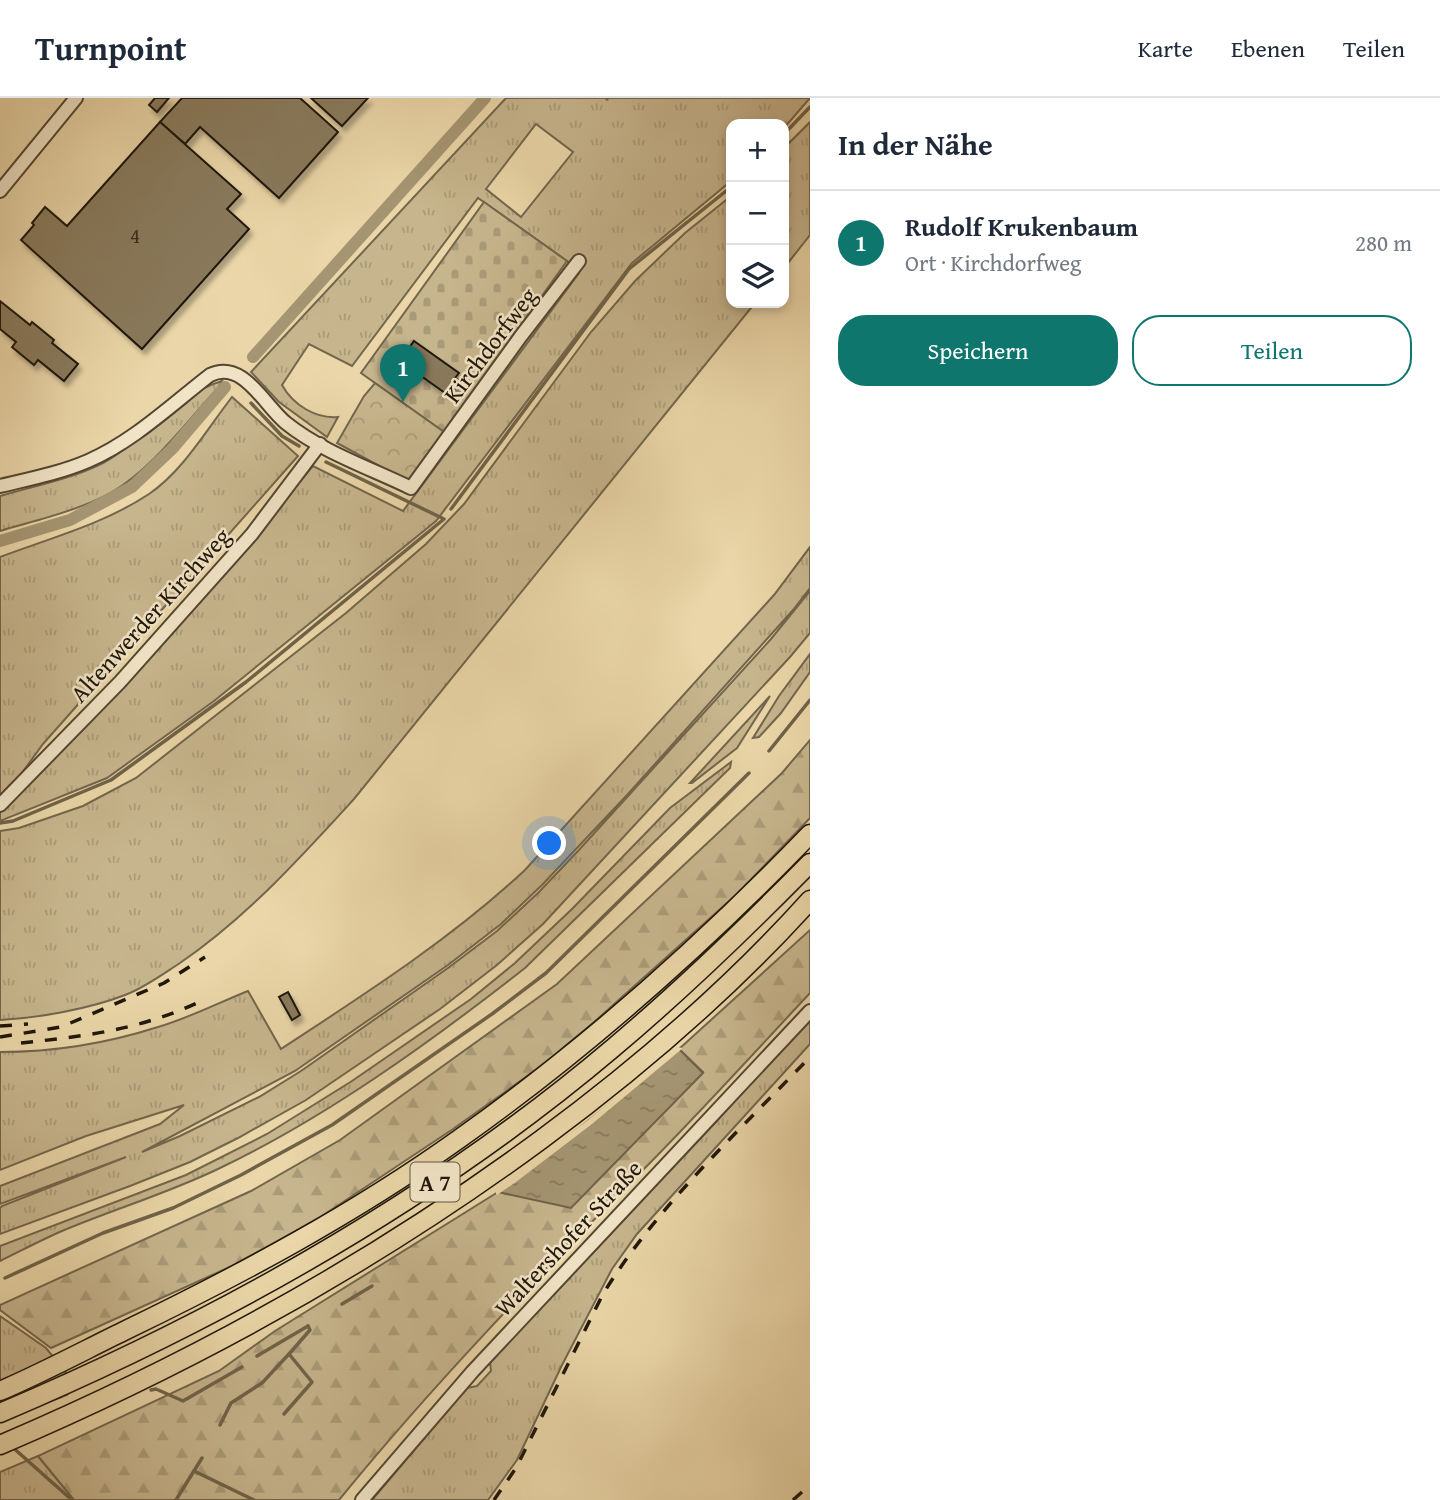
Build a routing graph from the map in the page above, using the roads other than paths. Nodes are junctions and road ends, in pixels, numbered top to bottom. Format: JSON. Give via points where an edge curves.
{"nodes":[{"id":1,"x":76,"y":98,"type":"edge"},
{"id":2,"x":0,"y":191,"type":"edge"},
{"id":3,"x":579,"y":261,"type":"dead end"},
{"id":4,"x":320,"y":444,"type":"junction"},
{"id":5,"x":0,"y":486,"type":"edge"},
{"id":6,"x":0,"y":805,"type":"edge"},
{"id":7,"x":810,"y":834,"type":"edge"},
{"id":8,"x":810,"y":863,"type":"edge"},
{"id":9,"x":810,"y":900,"type":"edge"},
{"id":10,"x":810,"y":1011,"type":"edge"},
{"id":11,"x":0,"y":1391,"type":"edge"},
{"id":12,"x":0,"y":1413,"type":"edge"},
{"id":13,"x":0,"y":1445,"type":"edge"},
{"id":14,"x":362,"y":1500,"type":"edge"}],
"edges":[{"from":1,"to":2,"type":"street"},
{"from":3,"to":4,"type":"street","name":"Kirchdorfweg","via":[[411,488]]},
{"from":4,"to":5,"type":"street","via":[[285,423],[240,375],[223,370],[102,454],[63,470]]},
{"from":4,"to":6,"type":"street","name":"Altenwerder Kirchweg","via":[[252,534],[120,682]]},
{"from":7,"to":11,"type":"highway","number":"A 7","via":[[670,972],[458,1140],[316,1231],[226,1281]]},
{"from":8,"to":12,"type":"highway","number":"A 7","via":[[611,1050],[420,1192],[250,1294]]},
{"from":9,"to":13,"type":"highway","number":"A 7","via":[[659,1047],[467,1193],[359,1264],[229,1337]]},
{"from":10,"to":14,"type":"street","name":"Waltershofer Straße","via":[[482,1362]]}]}
